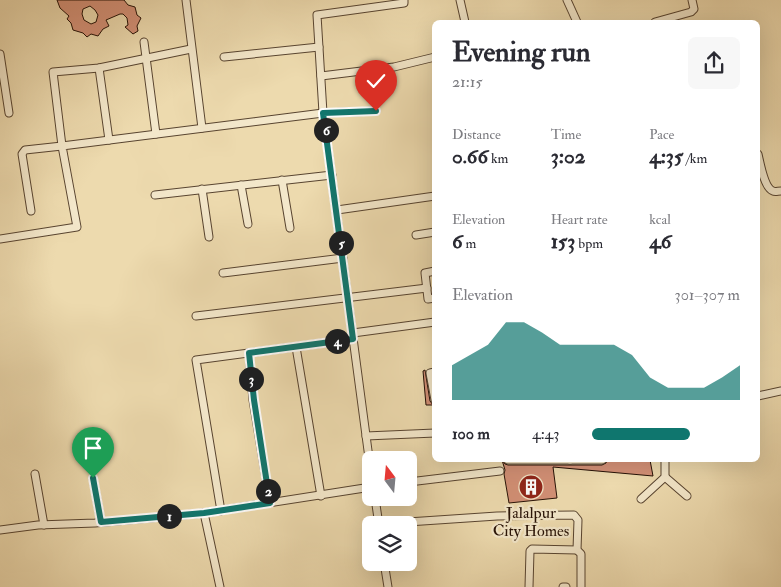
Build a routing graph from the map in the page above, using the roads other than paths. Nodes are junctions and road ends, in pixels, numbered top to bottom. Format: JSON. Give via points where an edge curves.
{"nodes":[{"id":1,"x":186,"y":0,"type":"edge"},
{"id":2,"x":404,"y":0,"type":"edge"},
{"id":3,"x":460,"y":0,"type":"edge"},
{"id":4,"x":567,"y":0,"type":"edge"},
{"id":5,"x":692,"y":0,"type":"edge"},
{"id":6,"x":465,"y":20,"type":"edge"},
{"id":7,"x":576,"y":20,"type":"edge"},
{"id":8,"x":662,"y":20,"type":"edge"},
{"id":9,"x":144,"y":42,"type":"dead end"},
{"id":10,"x":319,"y":47,"type":"junction"},
{"id":11,"x":191,"y":49,"type":"junction"},
{"id":12,"x":0,"y":54,"type":"edge"},
{"id":13,"x":224,"y":57,"type":"dead end"},
{"id":14,"x":432,"y":58,"type":"edge"},
{"id":15,"x":146,"y":59,"type":"junction"},
{"id":16,"x":100,"y":68,"type":"junction"},
{"id":17,"x":321,"y":76,"type":"junction"},
{"id":18,"x":376,"y":111,"type":"dead end"},
{"id":19,"x":9,"y":113,"type":"dead end"},
{"id":20,"x":323,"y":113,"type":"junction"},
{"id":21,"x":202,"y":128,"type":"junction"},
{"id":22,"x":156,"y":134,"type":"junction"},
{"id":23,"x":109,"y":140,"type":"junction"},
{"id":24,"x":62,"y":146,"type":"junction"},
{"id":25,"x":760,"y":161,"type":"edge"},
{"id":26,"x":332,"y":174,"type":"junction"},
{"id":27,"x":282,"y":180,"type":"junction"},
{"id":28,"x":241,"y":185,"type":"junction"},
{"id":29,"x":202,"y":189,"type":"junction"},
{"id":30,"x":781,"y":191,"type":"edge"},
{"id":31,"x":155,"y":195,"type":"dead end"},
{"id":32,"x":432,"y":196,"type":"edge"},
{"id":33,"x":337,"y":210,"type":"junction"},
{"id":34,"x":31,"y":211,"type":"dead end"},
{"id":35,"x":248,"y":224,"type":"dead end"},
{"id":36,"x":290,"y":228,"type":"dead end"},
{"id":37,"x":432,"y":232,"type":"edge"},
{"id":38,"x":416,"y":235,"type":"dead end"},
{"id":39,"x":209,"y":237,"type":"dead end"},
{"id":40,"x":0,"y":239,"type":"edge"},
{"id":41,"x":343,"y":258,"type":"junction"},
{"id":42,"x":432,"y":272,"type":"edge"},
{"id":43,"x":223,"y":273,"type":"dead end"},
{"id":44,"x":427,"y":288,"type":"junction"},
{"id":45,"x":348,"y":297,"type":"junction"},
{"id":46,"x":432,"y":298,"type":"edge"},
{"id":47,"x":196,"y":316,"type":"dead end"},
{"id":48,"x":432,"y":323,"type":"edge"},
{"id":49,"x":353,"y":336,"type":"junction"},
{"id":50,"x":296,"y":347,"type":"junction"},
{"id":51,"x":249,"y":353,"type":"junction"},
{"id":52,"x":432,"y":373,"type":"edge"},
{"id":53,"x":432,"y":384,"type":"edge"},
{"id":54,"x":781,"y":392,"type":"edge"},
{"id":55,"x":760,"y":396,"type":"edge"},
{"id":56,"x":432,"y":433,"type":"edge"},
{"id":57,"x":366,"y":436,"type":"junction"},
{"id":58,"x":368,"y":451,"type":"edge"},
{"id":59,"x":666,"y":462,"type":"edge"},
{"id":60,"x":500,"y":471,"type":"dead end"},
{"id":61,"x":35,"y":474,"type":"dead end"},
{"id":62,"x":93,"y":478,"type":"dead end"},
{"id":63,"x":665,"y":478,"type":"junction"},
{"id":64,"x":418,"y":481,"type":"edge"},
{"id":65,"x":362,"y":489,"type":"edge"},
{"id":66,"x":321,"y":496,"type":"junction"},
{"id":67,"x":687,"y":496,"type":"dead end"},
{"id":68,"x":641,"y":499,"type":"dead end"},
{"id":69,"x":270,"y":503,"type":"junction"},
{"id":70,"x":221,"y":511,"type":"junction"},
{"id":71,"x":204,"y":513,"type":"junction"},
{"id":72,"x":417,"y":521,"type":"edge"},
{"id":73,"x":101,"y":522,"type":"junction"},
{"id":74,"x":44,"y":525,"type":"junction"},
{"id":75,"x":0,"y":530,"type":"edge"},
{"id":76,"x":577,"y":550,"type":"junction"},
{"id":77,"x":385,"y":571,"type":"edge"},
{"id":78,"x":220,"y":587,"type":"edge"},
{"id":79,"x":388,"y":587,"type":"edge"},
{"id":80,"x":529,"y":587,"type":"edge"},
{"id":81,"x":581,"y":587,"type":"edge"}],
"edges":[{"from":1,"to":11,"type":"street"},
{"from":2,"to":10,"type":"street","via":[[404,3],[317,15]]},
{"from":3,"to":6,"type":"street"},
{"from":4,"to":7,"type":"street"},
{"from":5,"to":8,"type":"street","via":[[694,9],[691,12]]},
{"from":9,"to":15,"type":"street"},
{"from":10,"to":13,"type":"street"},
{"from":10,"to":17,"type":"street"},
{"from":11,"to":15,"type":"street"},
{"from":11,"to":21,"type":"street"},
{"from":12,"to":19,"type":"street"},
{"from":14,"to":17,"type":"street","via":[[394,67]]},
{"from":15,"to":16,"type":"street"},
{"from":15,"to":22,"type":"street"},
{"from":16,"to":23,"type":"street"},
{"from":16,"to":24,"type":"street","via":[[53,72]]},
{"from":17,"to":20,"type":"street"},
{"from":18,"to":20,"type":"street"},
{"from":20,"to":21,"type":"street"},
{"from":20,"to":26,"type":"street"},
{"from":21,"to":22,"type":"street"},
{"from":22,"to":23,"type":"street"},
{"from":23,"to":24,"type":"street"},
{"from":24,"to":34,"type":"street","via":[[26,150],[22,154]]},
{"from":24,"to":40,"type":"street","via":[[77,227]]},
{"from":25,"to":30,"type":"street","via":[[769,188]]},
{"from":26,"to":27,"type":"street"},
{"from":26,"to":33,"type":"street"},
{"from":27,"to":28,"type":"street"},
{"from":27,"to":36,"type":"street"},
{"from":28,"to":29,"type":"street"},
{"from":28,"to":35,"type":"street"},
{"from":29,"to":31,"type":"street"},
{"from":29,"to":39,"type":"street"},
{"from":32,"to":33,"type":"street"},
{"from":33,"to":41,"type":"street"},
{"from":37,"to":38,"type":"street"},
{"from":41,"to":43,"type":"street"},
{"from":41,"to":45,"type":"street"},
{"from":42,"to":44,"type":"street","via":[[425,273]]},
{"from":44,"to":45,"type":"street"},
{"from":44,"to":46,"type":"street","via":[[428,299]]},
{"from":45,"to":47,"type":"street"},
{"from":45,"to":49,"type":"street"},
{"from":48,"to":49,"type":"street"},
{"from":49,"to":50,"type":"street"},
{"from":49,"to":57,"type":"street"},
{"from":50,"to":51,"type":"street"},
{"from":50,"to":66,"type":"street"},
{"from":51,"to":69,"type":"street"},
{"from":51,"to":70,"type":"street","via":[[196,360]]},
{"from":52,"to":53,"type":"street"},
{"from":54,"to":55,"type":"street"},
{"from":56,"to":57,"type":"street"},
{"from":57,"to":58,"type":"street"},
{"from":59,"to":63,"type":"street"},
{"from":60,"to":64,"type":"street"},
{"from":61,"to":74,"type":"street"},
{"from":62,"to":73,"type":"street"},
{"from":63,"to":67,"type":"street"},
{"from":63,"to":68,"type":"street"},
{"from":65,"to":66,"type":"street"},
{"from":66,"to":69,"type":"street"},
{"from":69,"to":70,"type":"street"},
{"from":70,"to":71,"type":"street"},
{"from":71,"to":73,"type":"street"},
{"from":71,"to":78,"type":"street"},
{"from":72,"to":76,"type":"street","via":[[569,514],[578,520]]},
{"from":73,"to":74,"type":"street"},
{"from":74,"to":75,"type":"street"},
{"from":76,"to":80,"type":"street","via":[[532,549]]},
{"from":76,"to":81,"type":"street","via":[[581,554]]},
{"from":77,"to":79,"type":"street"}]}
